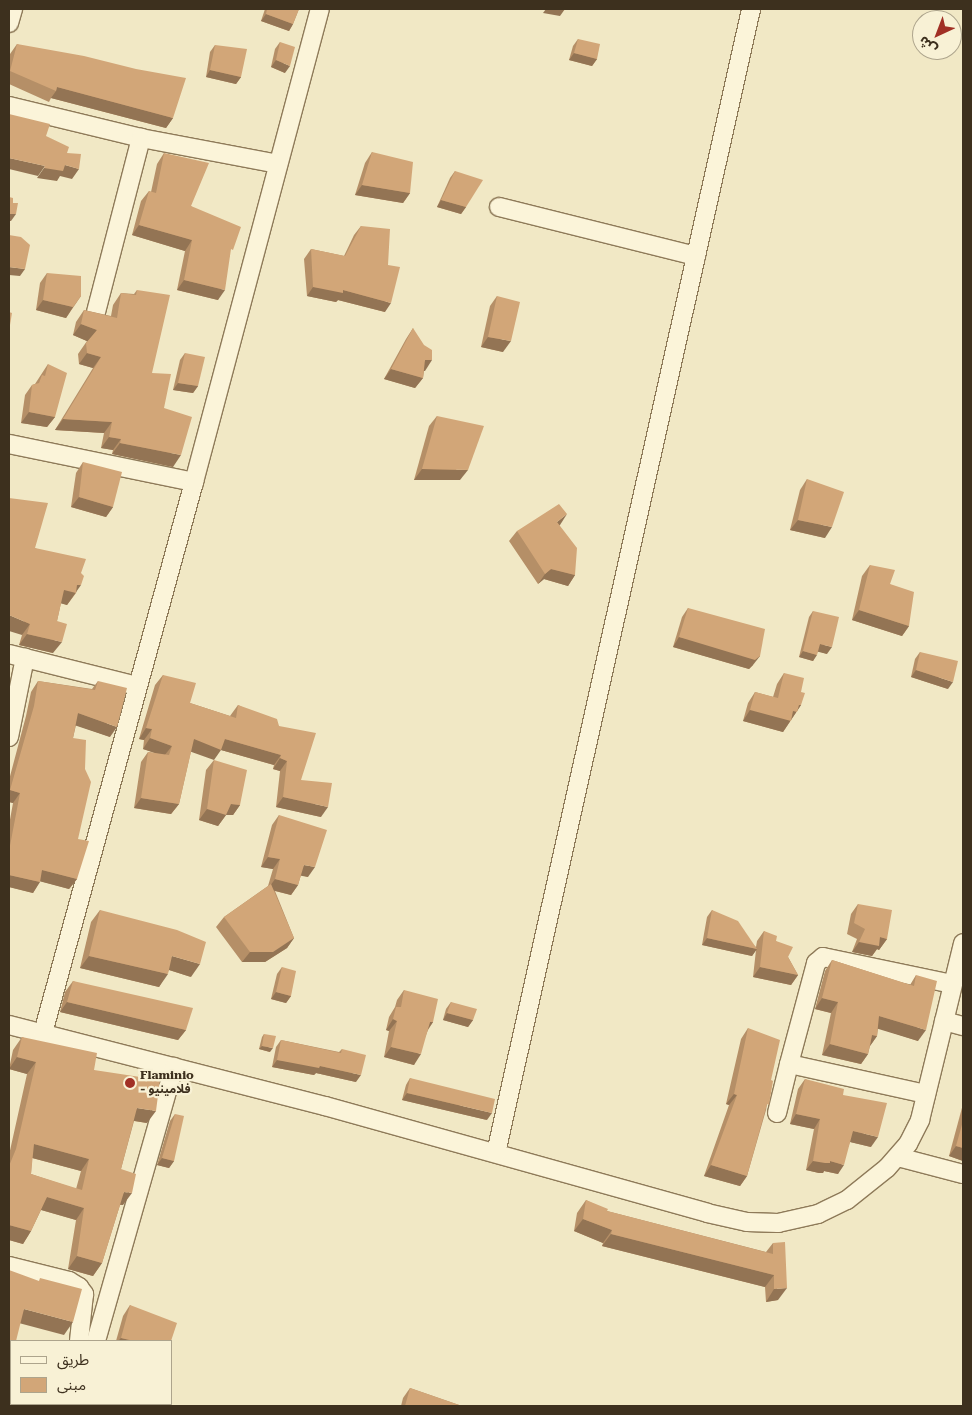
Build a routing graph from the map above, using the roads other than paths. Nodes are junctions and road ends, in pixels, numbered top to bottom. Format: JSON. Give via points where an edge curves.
{"nodes":[{"id":1,"x":13,"y":9,"type":"edge"},
{"id":2,"x":320,"y":9,"type":"edge"},
{"id":3,"x":751,"y":9,"type":"edge"},
{"id":4,"x":9,"y":23,"type":"edge"},
{"id":5,"x":9,"y":106,"type":"edge"},
{"id":6,"x":141,"y":138,"type":"junction"},
{"id":7,"x":278,"y":164,"type":"junction"},
{"id":8,"x":499,"y":207,"type":"dead end"},
{"id":9,"x":696,"y":256,"type":"junction"},
{"id":10,"x":96,"y":312,"type":"edge"},
{"id":11,"x":9,"y":444,"type":"edge"},
{"id":12,"x":194,"y":482,"type":"junction"},
{"id":13,"x":17,"y":656,"type":"edge"},
{"id":14,"x":137,"y":686,"type":"junction"},
{"id":15,"x":9,"y":737,"type":"edge"},
{"id":16,"x":963,"y":943,"type":"edge"},
{"id":17,"x":952,"y":984,"type":"junction"},
{"id":18,"x":944,"y":1020,"type":"junction"},
{"id":19,"x":9,"y":1025,"type":"edge"},
{"id":20,"x":963,"y":1026,"type":"edge"},
{"id":21,"x":43,"y":1033,"type":"junction"},
{"id":22,"x":789,"y":1064,"type":"junction"},
{"id":23,"x":174,"y":1067,"type":"junction"},
{"id":24,"x":926,"y":1094,"type":"junction"},
{"id":25,"x":777,"y":1113,"type":"dead end"},
{"id":26,"x":496,"y":1153,"type":"junction"},
{"id":27,"x":898,"y":1157,"type":"junction"},
{"id":28,"x":963,"y":1174,"type":"edge"},
{"id":29,"x":9,"y":1266,"type":"edge"},
{"id":30,"x":79,"y":1340,"type":"edge"},
{"id":31,"x":96,"y":1340,"type":"edge"}],
"edges":[{"from":1,"to":4,"type":"street"},
{"from":2,"to":7,"type":"street"},
{"from":3,"to":9,"type":"street"},
{"from":5,"to":6,"type":"street"},
{"from":6,"to":7,"type":"street"},
{"from":6,"to":10,"type":"street"},
{"from":7,"to":12,"type":"street"},
{"from":8,"to":9,"type":"street"},
{"from":9,"to":26,"type":"street"},
{"from":11,"to":12,"type":"street"},
{"from":12,"to":14,"type":"street"},
{"from":13,"to":14,"type":"street"},
{"from":13,"to":15,"type":"street"},
{"from":14,"to":21,"type":"street"},
{"from":16,"to":17,"type":"street"},
{"from":17,"to":18,"type":"street"},
{"from":17,"to":22,"type":"street","via":[[824,957],[816,963]]},
{"from":18,"to":20,"type":"street"},
{"from":18,"to":24,"type":"street"},
{"from":19,"to":21,"type":"street"},
{"from":21,"to":23,"type":"street"},
{"from":22,"to":24,"type":"street"},
{"from":22,"to":25,"type":"street"},
{"from":23,"to":26,"type":"street"},
{"from":23,"to":31,"type":"street"},
{"from":24,"to":27,"type":"street","via":[[918,1126]]},
{"from":26,"to":27,"type":"street","via":[[707,1213],[759,1224],[804,1219],[833,1208],[858,1193]]},
{"from":27,"to":28,"type":"street"},
{"from":29,"to":30,"type":"street","via":[[79,1287],[84,1294]]}]}
